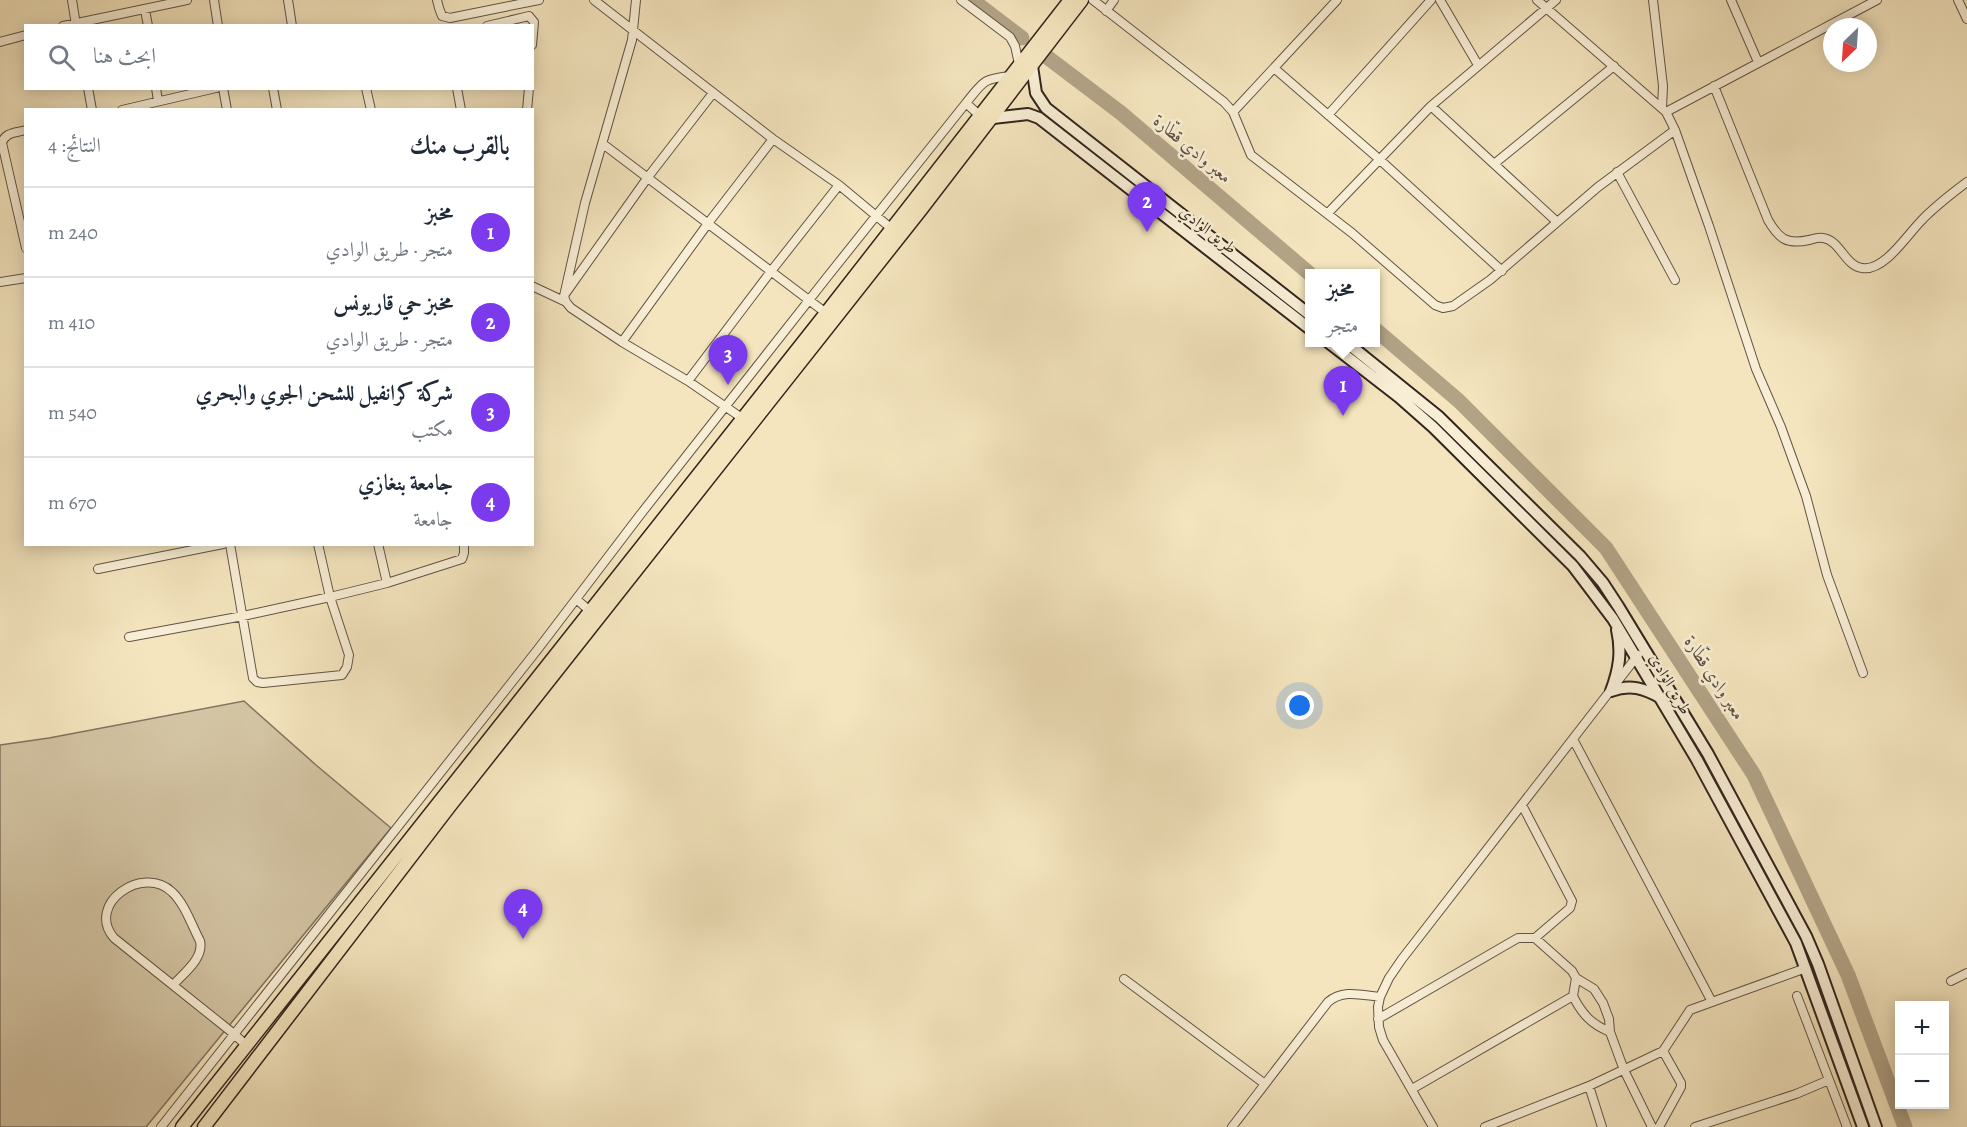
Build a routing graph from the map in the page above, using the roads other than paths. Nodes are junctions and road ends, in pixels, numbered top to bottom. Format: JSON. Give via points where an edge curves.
{"nodes":[{"id":1,"x":72,"y":0,"type":"edge"},
{"id":2,"x":187,"y":0,"type":"edge"},
{"id":3,"x":214,"y":0,"type":"edge"},
{"id":4,"x":288,"y":0,"type":"edge"},
{"id":5,"x":437,"y":0,"type":"edge"},
{"id":6,"x":539,"y":0,"type":"edge"},
{"id":7,"x":594,"y":0,"type":"edge"},
{"id":8,"x":636,"y":0,"type":"edge"},
{"id":9,"x":961,"y":0,"type":"edge"},
{"id":10,"x":1059,"y":0,"type":"edge"},
{"id":11,"x":1070,"y":0,"type":"edge"},
{"id":12,"x":1082,"y":0,"type":"edge"},
{"id":13,"x":1093,"y":0,"type":"edge"},
{"id":14,"x":1114,"y":0,"type":"edge"},
{"id":15,"x":1337,"y":0,"type":"edge"},
{"id":16,"x":1431,"y":0,"type":"edge"},
{"id":17,"x":1440,"y":0,"type":"edge"},
{"id":18,"x":1537,"y":0,"type":"edge"},
{"id":19,"x":1556,"y":0,"type":"edge"},
{"id":20,"x":1653,"y":0,"type":"edge"},
{"id":21,"x":1731,"y":0,"type":"edge"},
{"id":22,"x":1852,"y":0,"type":"edge"},
{"id":23,"x":1877,"y":0,"type":"edge"},
{"id":24,"x":1958,"y":0,"type":"edge"},
{"id":25,"x":511,"y":2,"type":"edge"},
{"id":26,"x":1546,"y":8,"type":"junction"},
{"id":27,"x":145,"y":10,"type":"junction"},
{"id":28,"x":1106,"y":10,"type":"junction"},
{"id":29,"x":1857,"y":10,"type":"junction"},
{"id":30,"x":1967,"y":19,"type":"edge"},
{"id":31,"x":1054,"y":21,"type":"junction"},
{"id":32,"x":76,"y":24,"type":"edge"},
{"id":33,"x":147,"y":24,"type":"edge"},
{"id":34,"x":218,"y":24,"type":"edge"},
{"id":35,"x":292,"y":24,"type":"edge"},
{"id":36,"x":495,"y":24,"type":"edge"},
{"id":37,"x":534,"y":24,"type":"edge"},
{"id":38,"x":633,"y":30,"type":"junction"},
{"id":39,"x":24,"y":36,"type":"edge"},
{"id":40,"x":0,"y":42,"type":"edge"},
{"id":41,"x":1758,"y":62,"type":"junction"},
{"id":42,"x":1019,"y":64,"type":"junction"},
{"id":43,"x":1478,"y":65,"type":"junction"},
{"id":44,"x":1032,"y":66,"type":"junction"},
{"id":45,"x":1614,"y":66,"type":"junction"},
{"id":46,"x":1274,"y":68,"type":"junction"},
{"id":47,"x":1011,"y":76,"type":"junction"},
{"id":48,"x":1714,"y":86,"type":"junction"},
{"id":49,"x":88,"y":90,"type":"edge"},
{"id":50,"x":156,"y":90,"type":"edge"},
{"id":51,"x":207,"y":90,"type":"edge"},
{"id":52,"x":223,"y":90,"type":"edge"},
{"id":53,"x":223,"y":90,"type":"edge"},
{"id":54,"x":273,"y":90,"type":"edge"},
{"id":55,"x":366,"y":90,"type":"edge"},
{"id":56,"x":457,"y":90,"type":"edge"},
{"id":57,"x":529,"y":90,"type":"edge"},
{"id":58,"x":713,"y":93,"type":"junction"},
{"id":59,"x":158,"y":101,"type":"junction"},
{"id":60,"x":966,"y":103,"type":"junction"},
{"id":61,"x":1431,"y":106,"type":"junction"},
{"id":62,"x":92,"y":108,"type":"edge"},
{"id":63,"x":130,"y":108,"type":"edge"},
{"id":64,"x":222,"y":108,"type":"edge"},
{"id":65,"x":227,"y":108,"type":"edge"},
{"id":66,"x":277,"y":108,"type":"edge"},
{"id":67,"x":371,"y":108,"type":"edge"},
{"id":68,"x":461,"y":108,"type":"edge"},
{"id":69,"x":527,"y":108,"type":"edge"},
{"id":70,"x":1046,"y":108,"type":"junction"},
{"id":71,"x":1664,"y":110,"type":"junction"},
{"id":72,"x":1233,"y":112,"type":"junction"},
{"id":73,"x":979,"y":114,"type":"junction"},
{"id":74,"x":1328,"y":115,"type":"junction"},
{"id":75,"x":993,"y":118,"type":"junction"},
{"id":76,"x":1039,"y":118,"type":"junction"},
{"id":77,"x":24,"y":130,"type":"edge"},
{"id":78,"x":1675,"y":130,"type":"junction"},
{"id":79,"x":773,"y":139,"type":"junction"},
{"id":80,"x":603,"y":144,"type":"junction"},
{"id":81,"x":1379,"y":159,"type":"junction"},
{"id":82,"x":1494,"y":164,"type":"junction"},
{"id":83,"x":4,"y":169,"type":"edge"},
{"id":84,"x":1617,"y":172,"type":"junction"},
{"id":85,"x":648,"y":177,"type":"junction"},
{"id":86,"x":1967,"y":182,"type":"edge"},
{"id":87,"x":839,"y":185,"type":"junction"},
{"id":88,"x":24,"y":208,"type":"edge"},
{"id":89,"x":16,"y":210,"type":"junction"},
{"id":90,"x":1328,"y":213,"type":"junction"},
{"id":91,"x":876,"y":215,"type":"junction"},
{"id":92,"x":1556,"y":221,"type":"junction"},
{"id":93,"x":709,"y":222,"type":"junction"},
{"id":94,"x":892,"y":229,"type":"junction"},
{"id":95,"x":24,"y":240,"type":"edge"},
{"id":96,"x":1234,"y":255,"type":"junction"},
{"id":97,"x":1226,"y":263,"type":"junction"},
{"id":98,"x":772,"y":270,"type":"junction"},
{"id":99,"x":1502,"y":271,"type":"junction"},
{"id":100,"x":24,"y":278,"type":"edge"},
{"id":101,"x":1675,"y":280,"type":"dead end"},
{"id":102,"x":0,"y":282,"type":"edge"},
{"id":103,"x":534,"y":287,"type":"edge"},
{"id":104,"x":565,"y":299,"type":"junction"},
{"id":105,"x":808,"y":300,"type":"junction"},
{"id":106,"x":826,"y":313,"type":"junction"},
{"id":107,"x":1305,"y":316,"type":"edge"},
{"id":108,"x":622,"y":342,"type":"junction"},
{"id":109,"x":1335,"y":347,"type":"edge"},
{"id":110,"x":1351,"y":347,"type":"edge"},
{"id":111,"x":688,"y":381,"type":"junction"},
{"id":112,"x":1402,"y":393,"type":"junction"},
{"id":113,"x":726,"y":407,"type":"junction"},
{"id":114,"x":742,"y":418,"type":"junction"},
{"id":115,"x":213,"y":546,"type":"edge"},
{"id":116,"x":230,"y":546,"type":"edge"},
{"id":117,"x":318,"y":546,"type":"edge"},
{"id":118,"x":378,"y":546,"type":"edge"},
{"id":119,"x":465,"y":546,"type":"edge"},
{"id":120,"x":98,"y":569,"type":"dead end"},
{"id":121,"x":387,"y":583,"type":"junction"},
{"id":122,"x":330,"y":597,"type":"junction"},
{"id":123,"x":576,"y":599,"type":"junction"},
{"id":124,"x":590,"y":611,"type":"junction"},
{"id":125,"x":243,"y":616,"type":"junction"},
{"id":126,"x":1613,"y":619,"type":"junction"},
{"id":127,"x":129,"y":637,"type":"dead end"},
{"id":128,"x":1641,"y":652,"type":"junction"},
{"id":129,"x":1863,"y":673,"type":"dead end"},
{"id":130,"x":1611,"y":691,"type":"junction"},
{"id":131,"x":1662,"y":698,"type":"junction"},
{"id":132,"x":1573,"y":739,"type":"junction"},
{"id":133,"x":1522,"y":805,"type":"junction"},
{"id":134,"x":1535,"y":938,"type":"junction"},
{"id":135,"x":1806,"y":968,"type":"junction"},
{"id":136,"x":1967,"y":973,"type":"edge"},
{"id":137,"x":1576,"y":978,"type":"junction"},
{"id":138,"x":1124,"y":979,"type":"dead end"},
{"id":139,"x":1951,"y":981,"type":"dead end"},
{"id":140,"x":173,"y":985,"type":"junction"},
{"id":141,"x":1573,"y":996,"type":"junction"},
{"id":142,"x":1797,"y":996,"type":"dead end"},
{"id":143,"x":1380,"y":997,"type":"junction"},
{"id":144,"x":1712,"y":1002,"type":"junction"},
{"id":145,"x":1378,"y":1019,"type":"junction"},
{"id":146,"x":1610,"y":1032,"type":"junction"},
{"id":147,"x":234,"y":1034,"type":"junction"},
{"id":148,"x":247,"y":1046,"type":"junction"},
{"id":149,"x":1663,"y":1050,"type":"junction"},
{"id":150,"x":1624,"y":1070,"type":"junction"},
{"id":151,"x":1856,"y":1071,"type":"junction"},
{"id":152,"x":1844,"y":1075,"type":"junction"},
{"id":153,"x":1829,"y":1080,"type":"junction"},
{"id":154,"x":1265,"y":1084,"type":"junction"},
{"id":155,"x":1589,"y":1086,"type":"junction"},
{"id":156,"x":1412,"y":1089,"type":"junction"},
{"id":157,"x":160,"y":1127,"type":"edge"},
{"id":158,"x":182,"y":1127,"type":"edge"},
{"id":159,"x":204,"y":1127,"type":"edge"},
{"id":160,"x":1232,"y":1127,"type":"edge"},
{"id":161,"x":1433,"y":1127,"type":"edge"},
{"id":162,"x":1485,"y":1127,"type":"edge"},
{"id":163,"x":1602,"y":1127,"type":"edge"},
{"id":164,"x":1652,"y":1127,"type":"edge"},
{"id":165,"x":1659,"y":1127,"type":"edge"},
{"id":166,"x":1695,"y":1127,"type":"edge"},
{"id":167,"x":1847,"y":1127,"type":"edge"},
{"id":168,"x":1863,"y":1127,"type":"edge"},
{"id":169,"x":1876,"y":1127,"type":"edge"}],
"edges":[{"from":1,"to":32,"type":"street"},
{"from":2,"to":27,"type":"street"},
{"from":3,"to":34,"type":"street"},
{"from":4,"to":35,"type":"street"},
{"from":5,"to":25,"type":"street","via":[[442,16],[450,18]]},
{"from":6,"to":25,"type":"street"},
{"from":7,"to":38,"type":"street"},
{"from":8,"to":38,"type":"street"},
{"from":9,"to":42,"type":"street","via":[[1010,37]]},
{"from":10,"to":31,"type":"street"},
{"from":11,"to":31,"type":"highway"},
{"from":12,"to":44,"type":"highway"},
{"from":13,"to":28,"type":"street"},
{"from":14,"to":28,"type":"street"},
{"from":15,"to":46,"type":"street"},
{"from":16,"to":74,"type":"street"},
{"from":17,"to":43,"type":"street"},
{"from":18,"to":26,"type":"street"},
{"from":19,"to":26,"type":"street"},
{"from":20,"to":71,"type":"street"},
{"from":21,"to":41,"type":"street"},
{"from":22,"to":29,"type":"street"},
{"from":23,"to":29,"type":"street"},
{"from":24,"to":30,"type":"street"},
{"from":26,"to":43,"type":"street"},
{"from":26,"to":45,"type":"street"},
{"from":27,"to":32,"type":"street"},
{"from":27,"to":33,"type":"street"},
{"from":28,"to":72,"type":"street"},
{"from":29,"to":41,"type":"street"},
{"from":31,"to":42,"type":"highway"},
{"from":36,"to":37,"type":"street","via":[[529,16]]},
{"from":38,"to":58,"type":"street"},
{"from":38,"to":80,"type":"street"},
{"from":39,"to":40,"type":"street"},
{"from":41,"to":48,"type":"street"},
{"from":42,"to":47,"type":"highway"},
{"from":43,"to":61,"type":"street"},
{"from":44,"to":70,"type":"main road","name":"طريق الوادي","via":[[1036,93]]},
{"from":44,"to":75,"type":"highway"},
{"from":45,"to":71,"type":"street"},
{"from":45,"to":82,"type":"street"},
{"from":46,"to":72,"type":"street"},
{"from":46,"to":74,"type":"street"},
{"from":47,"to":60,"type":"street","via":[[989,79]]},
{"from":47,"to":73,"type":"highway"},
{"from":48,"to":71,"type":"street"},
{"from":48,"to":86,"type":"street","via":[[1768,220],[1786,240],[1825,238],[1855,266],[1876,266],[1944,199]]},
{"from":49,"to":62,"type":"street"},
{"from":50,"to":59,"type":"street"},
{"from":51,"to":59,"type":"street"},
{"from":52,"to":64,"type":"street"},
{"from":53,"to":65,"type":"street"},
{"from":54,"to":66,"type":"street"},
{"from":55,"to":67,"type":"street"},
{"from":56,"to":68,"type":"street"},
{"from":57,"to":69,"type":"street"},
{"from":58,"to":79,"type":"street"},
{"from":58,"to":85,"type":"street"},
{"from":59,"to":63,"type":"street"},
{"from":60,"to":73,"type":"street"},
{"from":60,"to":91,"type":"street"},
{"from":61,"to":81,"type":"street"},
{"from":61,"to":82,"type":"street"},
{"from":70,"to":76,"type":"main road"},
{"from":70,"to":96,"type":"main road","name":"طريق الوادي"},
{"from":71,"to":78,"type":"street"},
{"from":72,"to":90,"type":"street","via":[[1251,155]]},
{"from":73,"to":94,"type":"highway"},
{"from":74,"to":81,"type":"street"},
{"from":75,"to":76,"type":"main road","via":[[1028,114]]},
{"from":75,"to":159,"type":"highway","via":[[450,806]]},
{"from":76,"to":97,"type":"main road","name":"طريق الوادي"},
{"from":77,"to":83,"type":"street","via":[[4,138]]},
{"from":78,"to":84,"type":"street"},
{"from":78,"to":129,"type":"street","via":[[1756,369],[1806,496],[1827,575]]},
{"from":79,"to":87,"type":"street"},
{"from":79,"to":93,"type":"street"},
{"from":80,"to":85,"type":"street"},
{"from":80,"to":104,"type":"street","via":[[585,203]]},
{"from":81,"to":90,"type":"street"},
{"from":81,"to":99,"type":"street"},
{"from":82,"to":92,"type":"street"},
{"from":83,"to":89,"type":"street"},
{"from":84,"to":92,"type":"street"},
{"from":84,"to":101,"type":"street"},
{"from":85,"to":93,"type":"street"},
{"from":85,"to":104,"type":"street"},
{"from":87,"to":91,"type":"street"},
{"from":87,"to":98,"type":"street"},
{"from":88,"to":89,"type":"street"},
{"from":89,"to":95,"type":"street"},
{"from":90,"to":99,"type":"street","via":[[1439,307],[1453,306]]},
{"from":91,"to":94,"type":"street"},
{"from":91,"to":105,"type":"street"},
{"from":92,"to":99,"type":"street"},
{"from":93,"to":98,"type":"street"},
{"from":93,"to":108,"type":"street"},
{"from":94,"to":106,"type":"highway"},
{"from":96,"to":97,"type":"main road"},
{"from":96,"to":107,"type":"main road","name":"طريق الوادي"},
{"from":97,"to":107,"type":"main road","name":"طريق الوادي"},
{"from":98,"to":105,"type":"street"},
{"from":98,"to":111,"type":"street"},
{"from":100,"to":102,"type":"street"},
{"from":103,"to":104,"type":"street"},
{"from":104,"to":108,"type":"street","via":[[571,308]]},
{"from":105,"to":106,"type":"street"},
{"from":105,"to":113,"type":"street"},
{"from":106,"to":114,"type":"highway"},
{"from":108,"to":111,"type":"street"},
{"from":109,"to":112,"type":"main road","name":"طريق الوادي"},
{"from":110,"to":112,"type":"main road","name":"طريق الوادي"},
{"from":111,"to":113,"type":"street"},
{"from":112,"to":126,"type":"main road","name":"طريق الوادي","via":[[1573,566]]},
{"from":112,"to":128,"type":"main road","name":"طريق الوادي","via":[[1439,417],[1580,556],[1603,583]]},
{"from":113,"to":114,"type":"street"},
{"from":113,"to":123,"type":"street"},
{"from":114,"to":124,"type":"highway"},
{"from":115,"to":120,"type":"street"},
{"from":116,"to":125,"type":"street"},
{"from":117,"to":122,"type":"street"},
{"from":118,"to":121,"type":"street"},
{"from":119,"to":121,"type":"street","via":[[462,559]]},
{"from":121,"to":122,"type":"street"},
{"from":122,"to":125,"type":"street"},
{"from":122,"to":125,"type":"street","via":[[349,655],[342,675],[257,682],[253,678]]},
{"from":123,"to":124,"type":"street"},
{"from":123,"to":147,"type":"street"},
{"from":124,"to":148,"type":"highway"},
{"from":125,"to":127,"type":"street"},
{"from":126,"to":128,"type":"main road","name":"طريق الوادي"},
{"from":126,"to":130,"type":"main road","via":[[1620,653]]},
{"from":128,"to":130,"type":"street"},
{"from":128,"to":131,"type":"main road","name":"طريق الوادي"},
{"from":128,"to":151,"type":"main road","name":"طريق الوادي","via":[[1708,754],[1806,936]]},
{"from":130,"to":131,"type":"main road","via":[[1631,686]]},
{"from":130,"to":132,"type":"street"},
{"from":131,"to":135,"type":"main road","name":"طريق الوادي","via":[[1780,911]]},
{"from":132,"to":133,"type":"street"},
{"from":132,"to":144,"type":"street"},
{"from":133,"to":134,"type":"street","via":[[1572,901],[1570,908]]},
{"from":133,"to":143,"type":"street","via":[[1402,959]]},
{"from":134,"to":137,"type":"street"},
{"from":134,"to":145,"type":"street","via":[[1518,938]]},
{"from":135,"to":144,"type":"street"},
{"from":135,"to":152,"type":"main road","name":"طريق الوادي"},
{"from":136,"to":139,"type":"street"},
{"from":137,"to":141,"type":"street"},
{"from":137,"to":146,"type":"street","via":[[1594,989],[1603,1003],[1610,1019]]},
{"from":138,"to":154,"type":"street"},
{"from":140,"to":140,"type":"street","via":[[108,929],[110,904],[135,884],[153,882],[170,890],[200,941],[199,956]]},
{"from":140,"to":147,"type":"street"},
{"from":141,"to":146,"type":"street","via":[[1590,1022]]},
{"from":141,"to":156,"type":"street"},
{"from":142,"to":153,"type":"street"},
{"from":143,"to":145,"type":"street"},
{"from":143,"to":154,"type":"street","via":[[1345,993],[1335,996]]},
{"from":144,"to":149,"type":"street","via":[[1689,1010]]},
{"from":145,"to":156,"type":"street","via":[[1383,1040]]},
{"from":146,"to":150,"type":"street"},
{"from":147,"to":148,"type":"street"},
{"from":147,"to":157,"type":"street"},
{"from":148,"to":158,"type":"highway"},
{"from":149,"to":150,"type":"street"},
{"from":149,"to":165,"type":"street","via":[[1682,1083]]},
{"from":150,"to":155,"type":"street"},
{"from":150,"to":164,"type":"street"},
{"from":151,"to":152,"type":"main road"},
{"from":151,"to":169,"type":"main road","name":"طريق الوادي"},
{"from":152,"to":168,"type":"main road","name":"طريق الوادي"},
{"from":153,"to":166,"type":"street"},
{"from":153,"to":167,"type":"street"},
{"from":154,"to":160,"type":"street"},
{"from":155,"to":162,"type":"street"},
{"from":155,"to":163,"type":"street"},
{"from":156,"to":161,"type":"street"}]}
